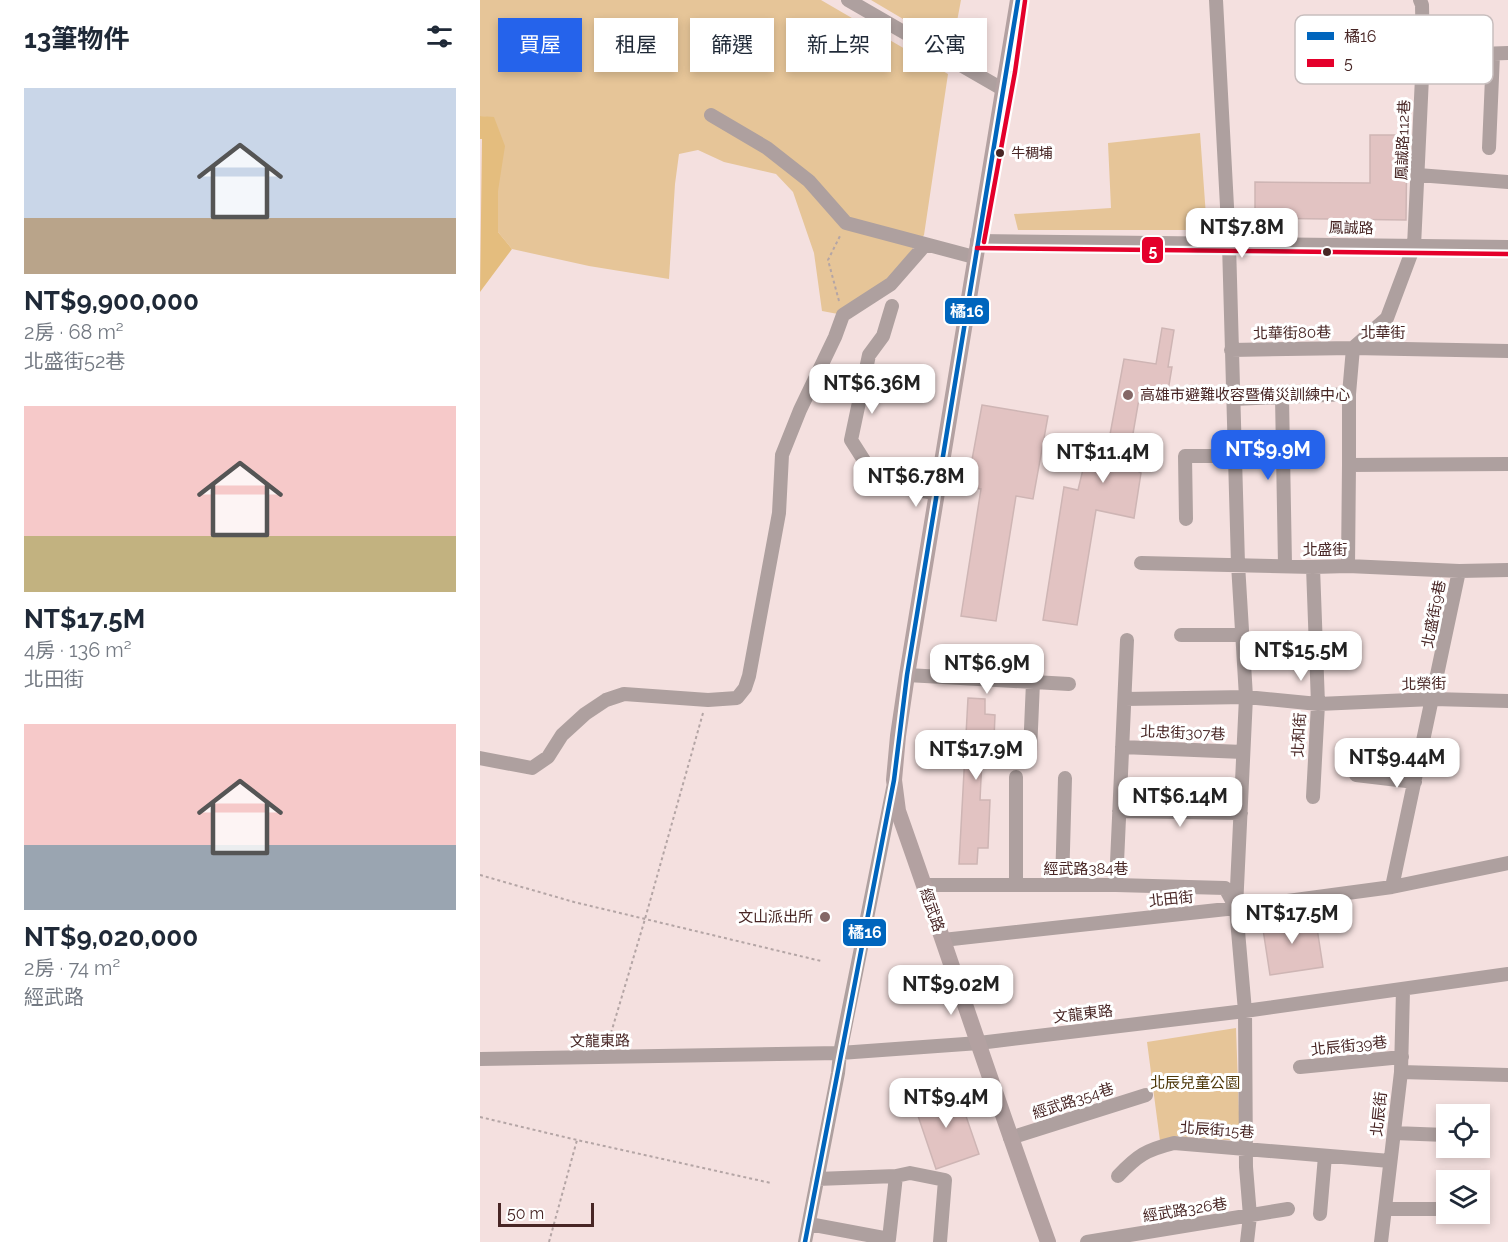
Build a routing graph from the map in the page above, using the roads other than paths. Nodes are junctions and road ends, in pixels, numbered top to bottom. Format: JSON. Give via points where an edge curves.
{"nodes":[{"id":1,"x":848,"y":0,"type":"edge"},
{"id":2,"x":1018,"y":0,"type":"edge"},
{"id":3,"x":1216,"y":0,"type":"edge"},
{"id":4,"x":1420,"y":0,"type":"edge"},
{"id":5,"x":1422,"y":15,"type":"edge"},
{"id":6,"x":1508,"y":53,"type":"edge"},
{"id":7,"x":1493,"y":54,"type":"edge"},
{"id":8,"x":1422,"y":84,"type":"edge"},
{"id":9,"x":1492,"y":84,"type":"edge"},
{"id":10,"x":1004,"y":90,"type":"junction"},
{"id":11,"x":711,"y":115,"type":"dead end"},
{"id":12,"x":1489,"y":148,"type":"dead end"},
{"id":13,"x":1418,"y":175,"type":"junction"},
{"id":14,"x":1508,"y":182,"type":"edge"},
{"id":15,"x":1229,"y":244,"type":"junction"},
{"id":16,"x":926,"y":245,"type":"junction"},
{"id":17,"x":1414,"y":246,"type":"junction"},
{"id":18,"x":1508,"y":247,"type":"edge"},
{"id":19,"x":976,"y":249,"type":"junction"},
{"id":20,"x":892,"y":306,"type":"dead end"},
{"id":21,"x":1353,"y":348,"type":"junction"},
{"id":22,"x":1232,"y":350,"type":"junction"},
{"id":23,"x":1508,"y":351,"type":"edge"},
{"id":24,"x":1349,"y":394,"type":"junction"},
{"id":25,"x":1282,"y":397,"type":"junction"},
{"id":26,"x":1234,"y":399,"type":"junction"},
{"id":27,"x":1235,"y":456,"type":"junction"},
{"id":28,"x":1508,"y":464,"type":"edge"},
{"id":29,"x":1349,"y":465,"type":"junction"},
{"id":30,"x":936,"y":493,"type":"junction"},
{"id":31,"x":1186,"y":519,"type":"dead end"},
{"id":32,"x":1141,"y":563,"type":"dead end"},
{"id":33,"x":1238,"y":564,"type":"junction"},
{"id":34,"x":1285,"y":565,"type":"junction"},
{"id":35,"x":1348,"y":566,"type":"junction"},
{"id":36,"x":1313,"y":567,"type":"junction"},
{"id":37,"x":1508,"y":570,"type":"edge"},
{"id":38,"x":1459,"y":571,"type":"junction"},
{"id":39,"x":1181,"y":635,"type":"dead end"},
{"id":40,"x":1242,"y":635,"type":"junction"},
{"id":41,"x":1127,"y":640,"type":"dead end"},
{"id":42,"x":907,"y":675,"type":"junction"},
{"id":43,"x":1033,"y":682,"type":"junction"},
{"id":44,"x":1069,"y":684,"type":"dead end"},
{"id":45,"x":1246,"y":698,"type":"junction"},
{"id":46,"x":1125,"y":699,"type":"junction"},
{"id":47,"x":1433,"y":699,"type":"junction"},
{"id":48,"x":1508,"y":701,"type":"edge"},
{"id":49,"x":1318,"y":704,"type":"junction"},
{"id":50,"x":1122,"y":747,"type":"junction"},
{"id":51,"x":1030,"y":752,"type":"dead end"},
{"id":52,"x":1243,"y":752,"type":"junction"},
{"id":53,"x":480,"y":758,"type":"edge"},
{"id":54,"x":1356,"y":775,"type":"dead end"},
{"id":55,"x":1016,"y":777,"type":"dead end"},
{"id":56,"x":1065,"y":778,"type":"dead end"},
{"id":57,"x":894,"y":780,"type":"junction"},
{"id":58,"x":1415,"y":782,"type":"junction"},
{"id":59,"x":1313,"y":797,"type":"dead end"},
{"id":60,"x":1119,"y":811,"type":"junction"},
{"id":61,"x":1241,"y":813,"type":"junction"},
{"id":62,"x":1508,"y":863,"type":"edge"},
{"id":63,"x":924,"y":885,"type":"junction"},
{"id":64,"x":1016,"y":885,"type":"junction"},
{"id":65,"x":1062,"y":885,"type":"junction"},
{"id":66,"x":1116,"y":885,"type":"junction"},
{"id":67,"x":1392,"y":886,"type":"junction"},
{"id":68,"x":1236,"y":908,"type":"junction"},
{"id":69,"x":943,"y":940,"type":"junction"},
{"id":70,"x":1508,"y":974,"type":"edge"},
{"id":71,"x":1403,"y":990,"type":"junction"},
{"id":72,"x":1245,"y":1011,"type":"junction"},
{"id":73,"x":980,"y":1043,"type":"junction"},
{"id":74,"x":840,"y":1053,"type":"junction"},
{"id":75,"x":1402,"y":1057,"type":"junction"},
{"id":76,"x":480,"y":1059,"type":"edge"},
{"id":77,"x":1300,"y":1067,"type":"dead end"},
{"id":78,"x":1401,"y":1072,"type":"junction"},
{"id":79,"x":1508,"y":1074,"type":"edge"},
{"id":80,"x":1146,"y":1095,"type":"dead end"},
{"id":81,"x":1394,"y":1133,"type":"junction"},
{"id":82,"x":1436,"y":1135,"type":"edge"},
{"id":83,"x":1010,"y":1138,"type":"junction"},
{"id":84,"x":1245,"y":1148,"type":"junction"},
{"id":85,"x":1325,"y":1156,"type":"junction"},
{"id":86,"x":1390,"y":1161,"type":"junction"},
{"id":87,"x":896,"y":1176,"type":"junction"},
{"id":88,"x":1118,"y":1176,"type":"dead end"},
{"id":89,"x":817,"y":1179,"type":"junction"},
{"id":90,"x":1288,"y":1209,"type":"dead end"},
{"id":91,"x":1385,"y":1209,"type":"junction"},
{"id":92,"x":1436,"y":1209,"type":"edge"},
{"id":93,"x":1320,"y":1214,"type":"dead end"},
{"id":94,"x":1250,"y":1216,"type":"junction"},
{"id":95,"x":809,"y":1224,"type":"junction"},
{"id":96,"x":806,"y":1242,"type":"edge"},
{"id":97,"x":940,"y":1242,"type":"edge"},
{"id":98,"x":1048,"y":1242,"type":"edge"},
{"id":99,"x":1087,"y":1242,"type":"edge"},
{"id":100,"x":1247,"y":1242,"type":"edge"},
{"id":101,"x":1381,"y":1242,"type":"edge"}],
"edges":[{"from":1,"to":10,"type":"street"},
{"from":2,"to":10,"type":"main road","name":"經武路"},
{"from":3,"to":15,"type":"street"},
{"from":4,"to":5,"type":"street","name":"鳳誠路112巷"},
{"from":6,"to":7,"type":"street"},
{"from":8,"to":13,"type":"street","name":"鳳誠路112巷"},
{"from":9,"to":12,"type":"street"},
{"from":10,"to":19,"type":"main road","name":"經武路"},
{"from":11,"to":16,"type":"street","name":"鳳誠路","via":[[767,148],[809,181],[846,223]]},
{"from":13,"to":14,"type":"street"},
{"from":13,"to":17,"type":"street","name":"鳳誠路112巷"},
{"from":15,"to":17,"type":"street","name":"鳳誠路"},
{"from":15,"to":19,"type":"street","name":"鳳誠路"},
{"from":15,"to":22,"type":"street"},
{"from":16,"to":19,"type":"street","name":"鳳誠路"},
{"from":16,"to":53,"type":"street","via":[[891,284],[843,315],[800,410],[782,455],[779,513],[745,688],[738,698],[708,700],[624,694],[585,714],[562,735],[548,757],[532,768]]},
{"from":17,"to":18,"type":"street","name":"鳳誠路"},
{"from":17,"to":21,"type":"street","name":"鳳誠路112巷","via":[[1387,318]]},
{"from":19,"to":30,"type":"main road","name":"經武路"},
{"from":20,"to":30,"type":"street","via":[[883,336],[869,355],[851,440],[872,473],[889,486]]},
{"from":21,"to":22,"type":"street","name":"北華街80巷"},
{"from":21,"to":23,"type":"street","name":"北華街"},
{"from":21,"to":24,"type":"street","name":"北華街"},
{"from":22,"to":26,"type":"street"},
{"from":24,"to":25,"type":"street"},
{"from":24,"to":29,"type":"street","name":"北華街"},
{"from":25,"to":26,"type":"street"},
{"from":25,"to":34,"type":"street"},
{"from":26,"to":27,"type":"street"},
{"from":27,"to":31,"type":"street","via":[[1185,456]]},
{"from":27,"to":33,"type":"street"},
{"from":28,"to":29,"type":"street"},
{"from":29,"to":35,"type":"street","name":"北華街"},
{"from":30,"to":42,"type":"main road","name":"經武路"},
{"from":32,"to":33,"type":"street","name":"北盛街"},
{"from":33,"to":34,"type":"street","name":"北盛街"},
{"from":33,"to":40,"type":"street"},
{"from":34,"to":36,"type":"street","name":"北盛街"},
{"from":35,"to":36,"type":"street","name":"北盛街"},
{"from":35,"to":38,"type":"street","name":"北盛街"},
{"from":36,"to":49,"type":"street","name":"北和街"},
{"from":37,"to":38,"type":"street","name":"北盛街"},
{"from":38,"to":47,"type":"street","name":"北盛街9巷"},
{"from":39,"to":40,"type":"street"},
{"from":40,"to":45,"type":"street"},
{"from":41,"to":46,"type":"street"},
{"from":42,"to":43,"type":"street"},
{"from":42,"to":57,"type":"main road","name":"經武路"},
{"from":43,"to":44,"type":"street"},
{"from":43,"to":51,"type":"street"},
{"from":45,"to":46,"type":"street","name":"北榮街"},
{"from":45,"to":49,"type":"street","name":"北榮街"},
{"from":45,"to":52,"type":"street"},
{"from":46,"to":50,"type":"street"},
{"from":47,"to":48,"type":"street","name":"北榮街"},
{"from":47,"to":49,"type":"street","name":"北榮街"},
{"from":47,"to":58,"type":"street","name":"北盛街9巷"},
{"from":49,"to":59,"type":"street","name":"北和街"},
{"from":50,"to":52,"type":"street","name":"北忠街307巷"},
{"from":50,"to":60,"type":"street"},
{"from":52,"to":61,"type":"street"},
{"from":54,"to":58,"type":"street"},
{"from":55,"to":64,"type":"street"},
{"from":56,"to":65,"type":"street"},
{"from":57,"to":63,"type":"main road","name":"經武路","via":[[898,811]]},
{"from":57,"to":74,"type":"street"},
{"from":58,"to":67,"type":"street","name":"北盛街9巷"},
{"from":60,"to":61,"type":"street"},
{"from":60,"to":66,"type":"street"},
{"from":61,"to":68,"type":"street"},
{"from":62,"to":67,"type":"street","name":"北田街"},
{"from":63,"to":64,"type":"street","name":"經武路384巷"},
{"from":63,"to":69,"type":"main road","name":"經武路"},
{"from":64,"to":65,"type":"street","name":"經武路384巷"},
{"from":65,"to":66,"type":"street","name":"經武路384巷"},
{"from":66,"to":68,"type":"street","name":"經武路384巷","via":[[1225,888]]},
{"from":67,"to":68,"type":"street","name":"北田街"},
{"from":68,"to":69,"type":"street","name":"北田街"},
{"from":68,"to":72,"type":"street"},
{"from":69,"to":73,"type":"main road","name":"經武路"},
{"from":70,"to":71,"type":"street","name":"文龍東路"},
{"from":71,"to":72,"type":"street","name":"文龍東路"},
{"from":71,"to":75,"type":"street","name":"北辰街"},
{"from":72,"to":73,"type":"street","name":"文龍東路"},
{"from":72,"to":84,"type":"street"},
{"from":73,"to":74,"type":"street","name":"文龍東路"},
{"from":73,"to":83,"type":"main road","name":"經武路"},
{"from":74,"to":76,"type":"street","name":"文龍東路"},
{"from":74,"to":89,"type":"street"},
{"from":75,"to":77,"type":"street","name":"北辰街39巷"},
{"from":75,"to":78,"type":"street","name":"北辰街"},
{"from":78,"to":79,"type":"street"},
{"from":78,"to":81,"type":"street","name":"北辰街"},
{"from":80,"to":83,"type":"street","name":"經武路354巷"},
{"from":81,"to":82,"type":"street"},
{"from":81,"to":86,"type":"street","name":"北辰街"},
{"from":83,"to":98,"type":"main road","name":"經武路"},
{"from":84,"to":85,"type":"street","name":"北辰街15巷"},
{"from":84,"to":88,"type":"street","name":"北辰街15巷","via":[[1174,1143],[1135,1158]]},
{"from":84,"to":94,"type":"street"},
{"from":85,"to":86,"type":"street","name":"北辰街15巷"},
{"from":85,"to":93,"type":"street"},
{"from":86,"to":91,"type":"street","name":"北辰街"},
{"from":87,"to":89,"type":"street"},
{"from":87,"to":95,"type":"street","via":[[889,1239]]},
{"from":87,"to":97,"type":"street","via":[[910,1173],[945,1180]]},
{"from":89,"to":95,"type":"street"},
{"from":90,"to":94,"type":"street","name":"經武路326巷"},
{"from":91,"to":92,"type":"street"},
{"from":91,"to":101,"type":"street","name":"北辰街"},
{"from":94,"to":99,"type":"street","name":"經武路326巷"},
{"from":94,"to":100,"type":"street"},
{"from":95,"to":96,"type":"street"}]}
